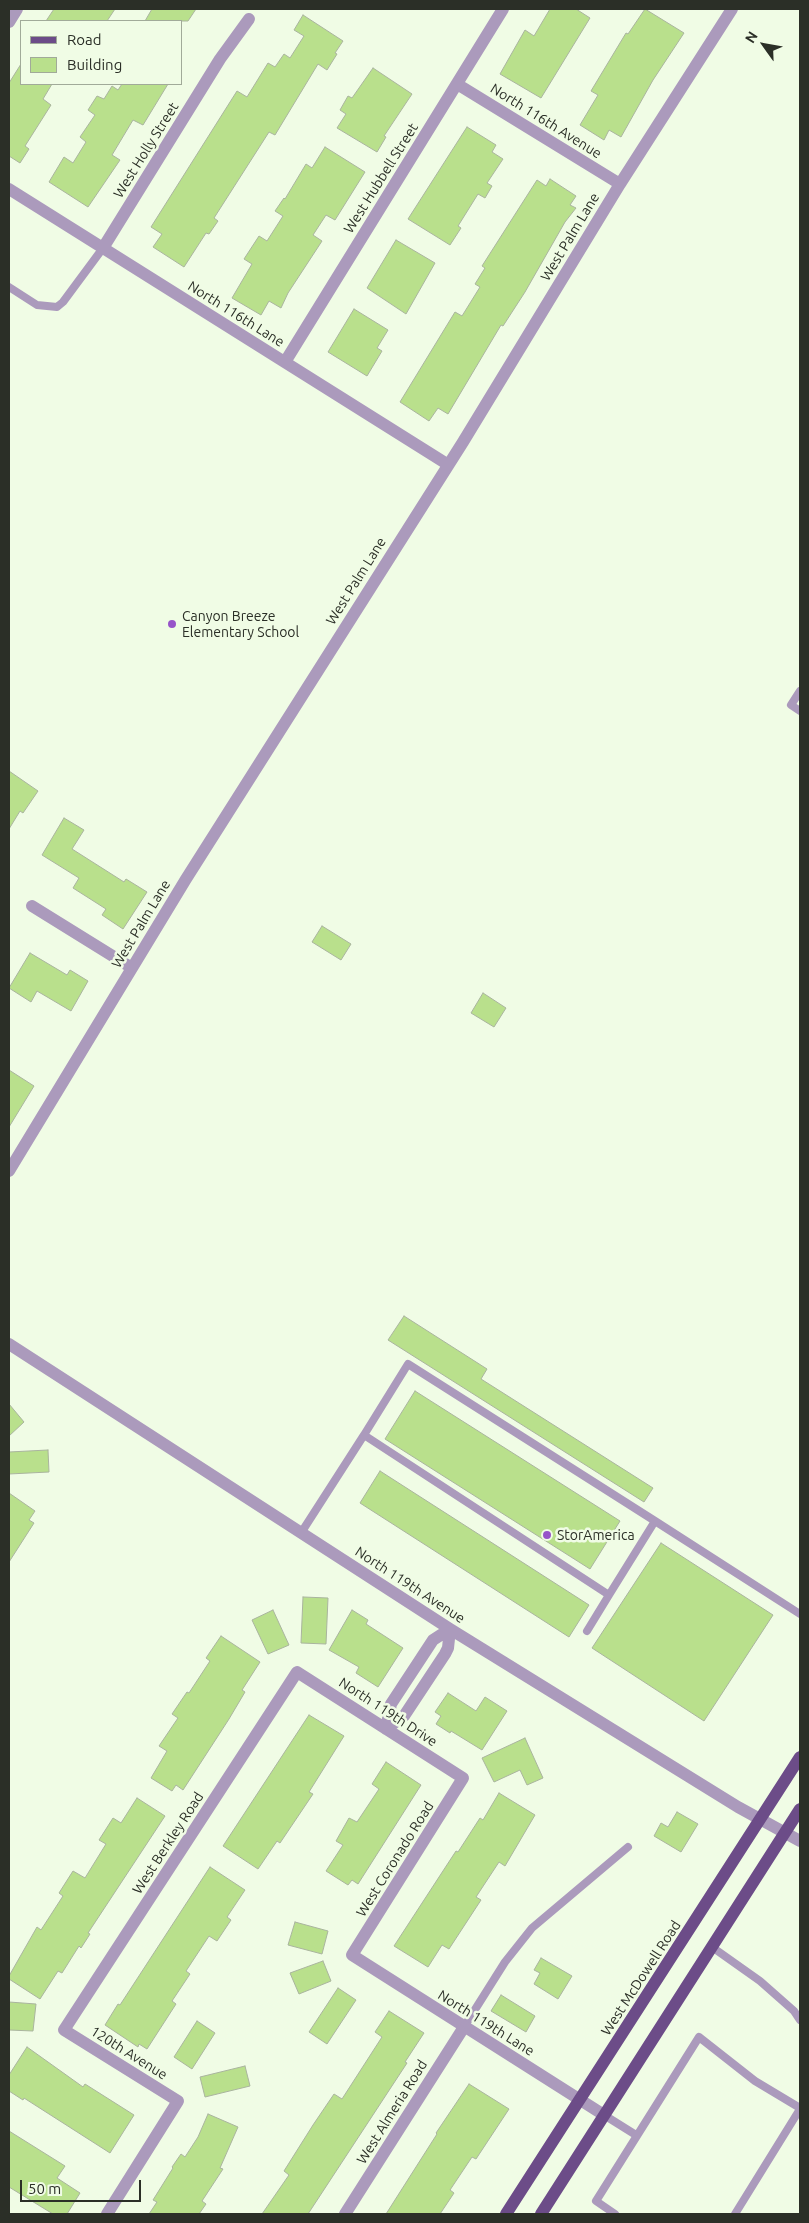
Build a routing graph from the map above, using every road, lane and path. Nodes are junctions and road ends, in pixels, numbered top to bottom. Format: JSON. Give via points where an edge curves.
{"nodes":[{"id":1,"x":17,"y":9,"type":"edge"},
{"id":2,"x":503,"y":9,"type":"edge"},
{"id":3,"x":732,"y":9,"type":"edge"},
{"id":4,"x":249,"y":18,"type":"dead end"},
{"id":5,"x":9,"y":22,"type":"edge"},
{"id":6,"x":457,"y":84,"type":"junction"},
{"id":7,"x":620,"y":184,"type":"junction"},
{"id":8,"x":9,"y":189,"type":"edge"},
{"id":9,"x":103,"y":248,"type":"junction"},
{"id":10,"x":9,"y":287,"type":"edge"},
{"id":11,"x":285,"y":362,"type":"junction"},
{"id":12,"x":447,"y":464,"type":"junction"},
{"id":13,"x":800,"y":691,"type":"edge"},
{"id":14,"x":800,"y":711,"type":"edge"},
{"id":15,"x":32,"y":906,"type":"dead end"},
{"id":16,"x":132,"y":968,"type":"junction"},
{"id":17,"x":10,"y":1165,"type":"edge"},
{"id":18,"x":9,"y":1344,"type":"edge"},
{"id":19,"x":364,"y":1435,"type":"junction"},
{"id":20,"x":654,"y":1521,"type":"junction"},
{"id":21,"x":301,"y":1533,"type":"junction"},
{"id":22,"x":609,"y":1595,"type":"junction"},
{"id":23,"x":800,"y":1614,"type":"edge"},
{"id":24,"x":450,"y":1629,"type":"junction"},
{"id":25,"x":587,"y":1631,"type":"dead end"},
{"id":26,"x":297,"y":1672,"type":"joint"},
{"id":27,"x":386,"y":1729,"type":"junction"},
{"id":28,"x":800,"y":1757,"type":"edge"},
{"id":29,"x":463,"y":1778,"type":"joint"},
{"id":30,"x":800,"y":1809,"type":"edge"},
{"id":31,"x":761,"y":1821,"type":"junction"},
{"id":32,"x":786,"y":1833,"type":"junction"},
{"id":33,"x":800,"y":1841,"type":"edge"},
{"id":34,"x":628,"y":1847,"type":"dead end"},
{"id":35,"x":712,"y":1947,"type":"junction"},
{"id":36,"x":352,"y":1955,"type":"joint"},
{"id":37,"x":800,"y":2020,"type":"edge"},
{"id":38,"x":464,"y":2026,"type":"junction"},
{"id":39,"x":64,"y":2030,"type":"joint"},
{"id":40,"x":581,"y":2100,"type":"junction"},
{"id":41,"x":800,"y":2109,"type":"edge"},
{"id":42,"x":604,"y":2115,"type":"junction"},
{"id":43,"x":636,"y":2135,"type":"junction"},
{"id":44,"x":107,"y":2214,"type":"edge"},
{"id":45,"x":345,"y":2214,"type":"edge"},
{"id":46,"x":506,"y":2214,"type":"edge"},
{"id":47,"x":541,"y":2214,"type":"edge"},
{"id":48,"x":615,"y":2214,"type":"edge"},
{"id":49,"x":735,"y":2214,"type":"edge"}],
"edges":[{"from":1,"to":5,"type":"street"},
{"from":2,"to":6,"type":"street","name":"West Hubbell Street"},
{"from":3,"to":7,"type":"street","name":"West Palm Lane"},
{"from":4,"to":9,"type":"street","name":"West Holly Street","via":[[220,59]]},
{"from":6,"to":7,"type":"street","name":"North 116th Avenue"},
{"from":6,"to":11,"type":"street","name":"West Hubbell Street"},
{"from":7,"to":12,"type":"street","name":"West Palm Lane"},
{"from":8,"to":9,"type":"street","name":"North 116th Lane"},
{"from":9,"to":10,"type":"lane","via":[[57,307],[37,305]]},
{"from":9,"to":11,"type":"street","name":"North 116th Lane"},
{"from":11,"to":12,"type":"street","name":"North 116th Lane"},
{"from":12,"to":16,"type":"street","name":"West Palm Lane"},
{"from":13,"to":14,"type":"lane","via":[[791,705]]},
{"from":15,"to":16,"type":"street"},
{"from":16,"to":17,"type":"street","name":"West Palm Lane"},
{"from":18,"to":21,"type":"street","name":"North 119th Avenue"},
{"from":19,"to":20,"type":"lane","via":[[408,1364]]},
{"from":19,"to":21,"type":"lane"},
{"from":19,"to":22,"type":"lane"},
{"from":20,"to":22,"type":"lane"},
{"from":20,"to":23,"type":"lane"},
{"from":21,"to":24,"type":"street","name":"North 119th Avenue"},
{"from":22,"to":25,"type":"lane"},
{"from":24,"to":27,"type":"street","via":[[433,1640],[391,1704]]},
{"from":24,"to":27,"type":"street","via":[[445,1654],[404,1716]]},
{"from":24,"to":31,"type":"street","name":"North 119th Avenue"},
{"from":26,"to":27,"type":"street","name":"North 119th Drive"},
{"from":26,"to":39,"type":"street","name":"West Berkley Road"},
{"from":27,"to":29,"type":"street","name":"North 119th Drive"},
{"from":28,"to":31,"type":"main road","name":"West McDowell Road"},
{"from":29,"to":36,"type":"street","name":"West Coronado Road"},
{"from":30,"to":32,"type":"main road"},
{"from":31,"to":32,"type":"street","name":"North 119th Avenue"},
{"from":31,"to":40,"type":"main road","name":"West McDowell Road"},
{"from":32,"to":33,"type":"street","name":"North 119th Avenue"},
{"from":32,"to":35,"type":"main road"},
{"from":34,"to":38,"type":"lane","via":[[532,1928],[505,1962]]},
{"from":35,"to":37,"type":"lane","via":[[760,1981]]},
{"from":35,"to":42,"type":"main road"},
{"from":36,"to":38,"type":"street","name":"North 119th Lane"},
{"from":38,"to":40,"type":"street","name":"North 119th Lane"},
{"from":38,"to":45,"type":"street","name":"West Almeria Road"},
{"from":39,"to":44,"type":"street","name":"120th Avenue","via":[[178,2101]]},
{"from":40,"to":42,"type":"street","name":"North 119th Lane"},
{"from":40,"to":46,"type":"main road","name":"West McDowell Road"},
{"from":41,"to":43,"type":"lane","via":[[755,2081],[700,2037]]},
{"from":41,"to":49,"type":"lane"},
{"from":42,"to":43,"type":"lane"},
{"from":42,"to":47,"type":"main road"},
{"from":43,"to":48,"type":"lane","via":[[596,2201]]}]}
